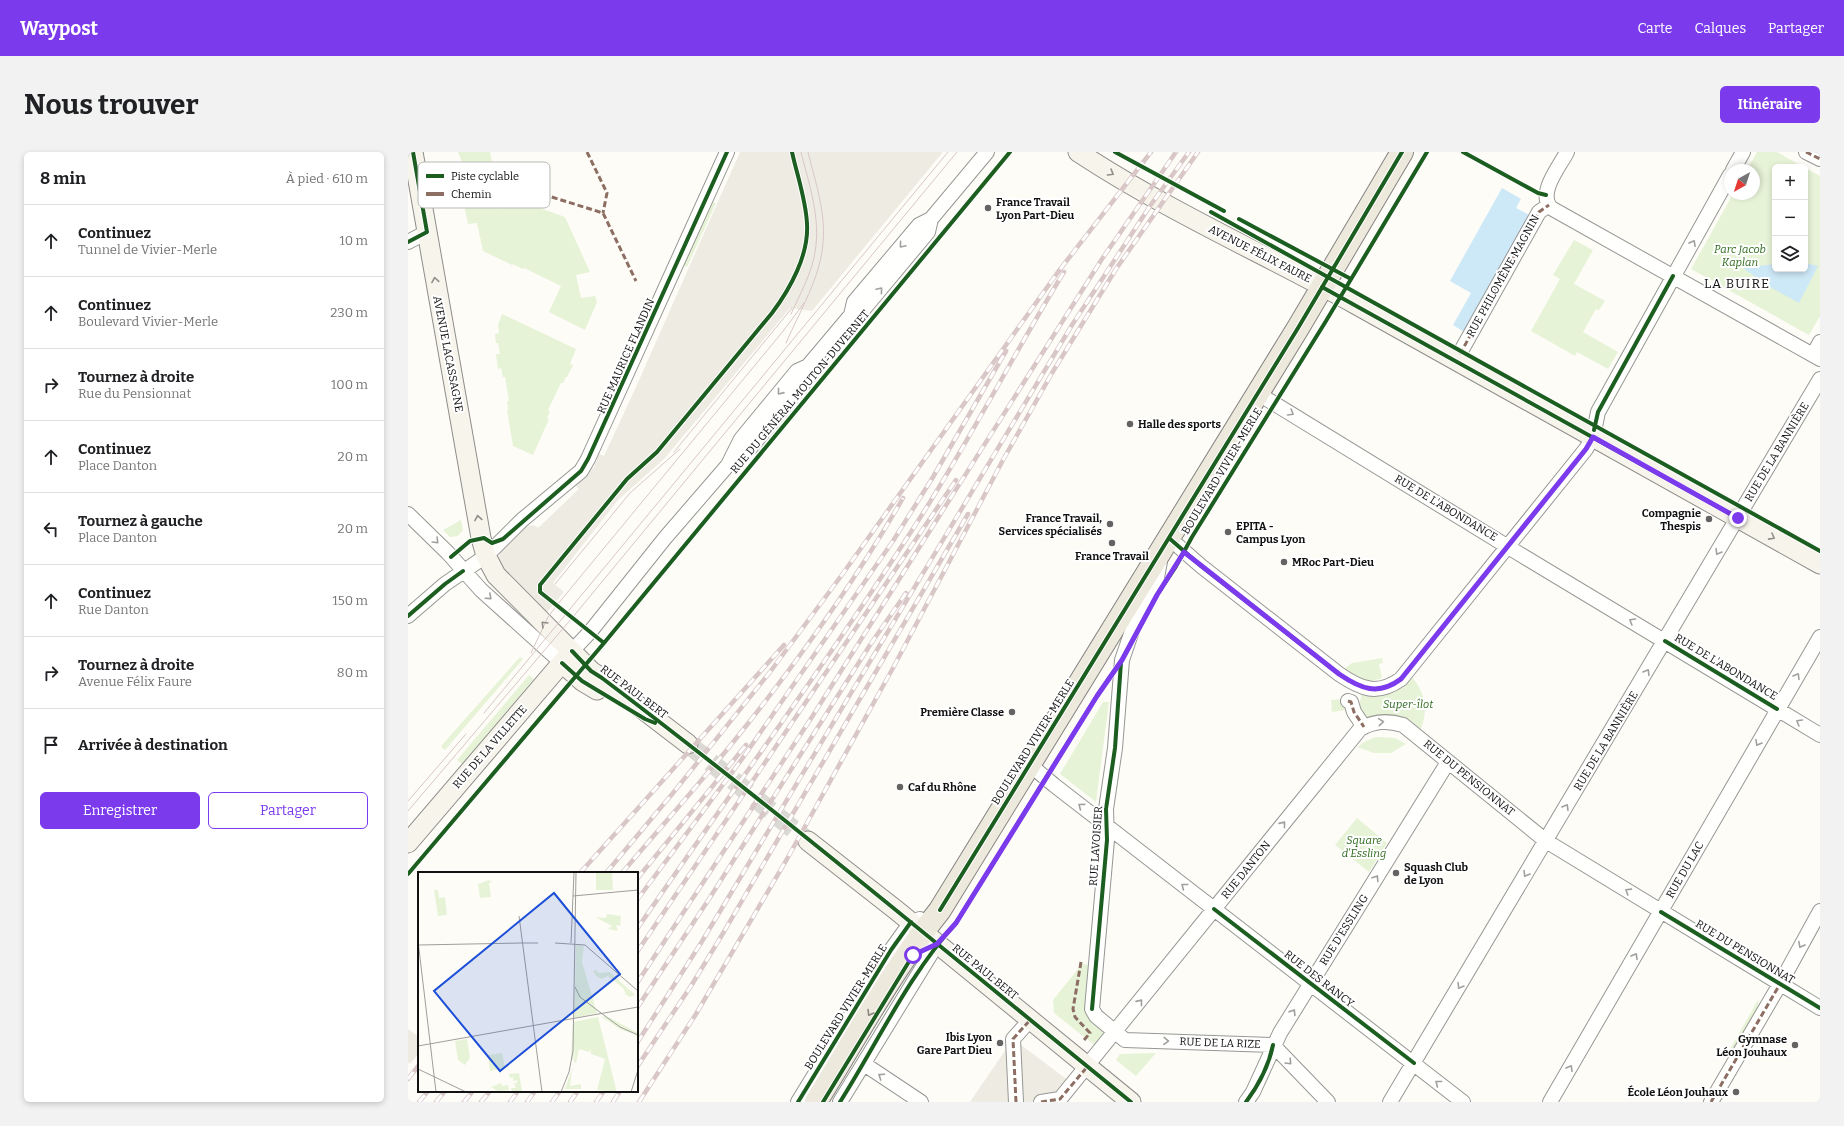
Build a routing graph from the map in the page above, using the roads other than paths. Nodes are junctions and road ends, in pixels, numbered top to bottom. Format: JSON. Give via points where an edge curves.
{"nodes":[{"id":1,"x":413,"y":152,"type":"edge"},
{"id":2,"x":727,"y":152,"type":"edge"},
{"id":3,"x":987,"y":152,"type":"edge"},
{"id":4,"x":1078,"y":152,"type":"edge"},
{"id":5,"x":1402,"y":152,"type":"edge"},
{"id":6,"x":1567,"y":152,"type":"edge"},
{"id":7,"x":1743,"y":152,"type":"edge"},
{"id":8,"x":1806,"y":152,"type":"edge"},
{"id":9,"x":1820,"y":159,"type":"edge"},
{"id":10,"x":1736,"y":164,"type":"edge"},
{"id":11,"x":418,"y":181,"type":"edge"},
{"id":12,"x":1724,"y":186,"type":"edge"},
{"id":13,"x":1549,"y":205,"type":"junction"},
{"id":14,"x":423,"y":208,"type":"edge"},
{"id":15,"x":427,"y":232,"type":"junction"},
{"id":16,"x":408,"y":242,"type":"edge"},
{"id":17,"x":1673,"y":276,"type":"junction"},
{"id":18,"x":1322,"y":287,"type":"junction"},
{"id":19,"x":1820,"y":342,"type":"edge"},
{"id":20,"x":1816,"y":357,"type":"edge"},
{"id":21,"x":1456,"y":360,"type":"junction"},
{"id":22,"x":1820,"y":379,"type":"edge"},
{"id":23,"x":1258,"y":393,"type":"junction"},
{"id":24,"x":1593,"y":437,"type":"junction"},
{"id":25,"x":408,"y":514,"type":"edge"},
{"id":26,"x":1738,"y":518,"type":"junction"},
{"id":27,"x":1172,"y":546,"type":"junction"},
{"id":28,"x":1507,"y":546,"type":"junction"},
{"id":29,"x":486,"y":556,"type":"junction"},
{"id":30,"x":1820,"y":564,"type":"edge"},
{"id":31,"x":463,"y":571,"type":"junction"},
{"id":32,"x":408,"y":616,"type":"edge"},
{"id":33,"x":1820,"y":638,"type":"edge"},
{"id":34,"x":1665,"y":641,"type":"junction"},
{"id":35,"x":567,"y":657,"type":"junction"},
{"id":36,"x":1348,"y":701,"type":"dead end"},
{"id":37,"x":1777,"y":709,"type":"junction"},
{"id":38,"x":1362,"y":728,"type":"junction"},
{"id":39,"x":1820,"y":735,"type":"edge"},
{"id":40,"x":688,"y":744,"type":"tunnel mouth"},
{"id":41,"x":1448,"y":762,"type":"junction"},
{"id":42,"x":1030,"y":764,"type":"junction"},
{"id":43,"x":1106,"y":826,"type":"junction"},
{"id":44,"x":808,"y":841,"type":"tunnel mouth"},
{"id":45,"x":1546,"y":841,"type":"junction"},
{"id":46,"x":408,"y":842,"type":"edge"},
{"id":47,"x":1214,"y":910,"type":"junction"},
{"id":48,"x":1820,"y":911,"type":"edge"},
{"id":49,"x":1661,"y":912,"type":"junction"},
{"id":50,"x":923,"y":933,"type":"junction"},
{"id":51,"x":1310,"y":984,"type":"junction"},
{"id":52,"x":1780,"y":984,"type":"junction"},
{"id":53,"x":1820,"y":1008,"type":"edge"},
{"id":54,"x":1092,"y":1010,"type":"joint"},
{"id":55,"x":1030,"y":1020,"type":"junction"},
{"id":56,"x":1116,"y":1032,"type":"junction"},
{"id":57,"x":1273,"y":1045,"type":"junction"},
{"id":58,"x":1414,"y":1063,"type":"junction"},
{"id":59,"x":864,"y":1064,"type":"junction"},
{"id":60,"x":1087,"y":1067,"type":"junction"},
{"id":61,"x":798,"y":1102,"type":"edge"},
{"id":62,"x":816,"y":1102,"type":"edge"},
{"id":63,"x":840,"y":1102,"type":"edge"},
{"id":64,"x":921,"y":1102,"type":"edge"},
{"id":65,"x":1016,"y":1102,"type":"edge"},
{"id":66,"x":1041,"y":1102,"type":"edge"},
{"id":67,"x":1130,"y":1102,"type":"edge"},
{"id":68,"x":1246,"y":1102,"type":"edge"},
{"id":69,"x":1328,"y":1102,"type":"edge"},
{"id":70,"x":1390,"y":1102,"type":"edge"},
{"id":71,"x":1463,"y":1102,"type":"edge"},
{"id":72,"x":1550,"y":1102,"type":"edge"},
{"id":73,"x":1711,"y":1102,"type":"edge"}],
"edges":[{"from":1,"to":11,"type":"main road","name":"AVENUE LACASSAGNE"},
{"from":2,"to":29,"type":"street","name":"RUE MAURICE FLANDIN","via":[[581,471],[522,520]]},
{"from":3,"to":35,"type":"street","name":"RUE DU GÉNÉRAL MOUTON-DUVERNET","via":[[931,220],[919,225],[854,302],[851,315],[808,366],[797,371],[741,439],[728,465]]},
{"from":4,"to":18,"type":"main road","name":"AVENUE FÉLIX FAURE","one_way":true,"via":[[1175,210]]},
{"from":5,"to":18,"type":"main road","name":"BOULEVARD VIVIER-MERLE"},
{"from":6,"to":13,"type":"street","name":"RUE PHILOMÈNE MAGNIN","via":[[1546,191]]},
{"from":7,"to":10,"type":"street"},
{"from":8,"to":9,"type":"street"},
{"from":17,"to":12,"type":"street","one_way":true},
{"from":13,"to":17,"type":"street"},
{"from":13,"to":21,"type":"street","name":"RUE PHILOMÈNE MAGNIN","via":[[1539,212]]},
{"from":14,"to":15,"type":"main road","name":"AVENUE LACASSAGNE"},
{"from":15,"to":16,"type":"street"},
{"from":29,"to":15,"type":"main road","name":"AVENUE LACASSAGNE","one_way":true},
{"from":17,"to":20,"type":"street"},
{"from":17,"to":24,"type":"street","via":[[1598,412]]},
{"from":18,"to":21,"type":"main road","name":"AVENUE FÉLIX FAURE"},
{"from":18,"to":23,"type":"main road","name":"BOULEVARD VIVIER-MERLE"},
{"from":19,"to":20,"type":"street"},
{"from":21,"to":24,"type":"main road","name":"AVENUE FÉLIX FAURE"},
{"from":22,"to":26,"type":"street","name":"RUE DE LA BANNIÈRE"},
{"from":23,"to":27,"type":"main road","name":"BOULEVARD VIVIER-MERLE"},
{"from":23,"to":28,"type":"street","name":"RUE DE L'ABONDANCE","one_way":true},
{"from":24,"to":26,"type":"main road","name":"AVENUE FÉLIX FAURE"},
{"from":24,"to":28,"type":"street"},
{"from":25,"to":31,"type":"street","name":"RUE PAUL BERT","one_way":true},
{"from":26,"to":30,"type":"main road","name":"AVENUE FÉLIX FAURE","one_way":true},
{"from":26,"to":34,"type":"street","name":"RUE DE LA BANNIÈRE","one_way":true},
{"from":27,"to":28,"type":"street","via":[[1339,674],[1357,686],[1372,689],[1392,686],[1401,679]]},
{"from":27,"to":42,"type":"main road","name":"BOULEVARD VIVIER-MERLE"},
{"from":27,"to":43,"type":"street","name":"RUE LAVOISIER","via":[[1132,628],[1122,660]]},
{"from":34,"to":28,"type":"street","name":"RUE DE L'ABONDANCE","one_way":true},
{"from":29,"to":31,"type":"street","name":"RUE MAURICE FLANDIN"},
{"from":35,"to":29,"type":"main road","name":"RUE PAUL BERT","one_way":true,"via":[[496,574]]},
{"from":31,"to":32,"type":"street","name":"RUE MAURICE FLANDIN"},
{"from":31,"to":35,"type":"street","name":"RUE PAUL BERT","one_way":true,"via":[[481,590]]},
{"from":37,"to":33,"type":"street","name":"RUE DU LAC","one_way":true},
{"from":34,"to":37,"type":"street","name":"RUE DE L'ABONDANCE"},
{"from":45,"to":34,"type":"street","name":"RUE DE LA BANNIÈRE","one_way":true},
{"from":35,"to":40,"type":"main road","name":"RUE PAUL BERT","via":[[602,678]]},
{"from":35,"to":46,"type":"main road","name":"RUE DE LA VILLETTE"},
{"from":36,"to":38,"type":"street","via":[[1351,702]]},
{"from":39,"to":37,"type":"street","name":"RUE DE L'ABONDANCE","one_way":true},
{"from":37,"to":49,"type":"street","name":"RUE DU LAC","one_way":true},
{"from":38,"to":41,"type":"street","name":"RUE DU PENSIONNAT","one_way":true,"via":[[1378,722],[1403,725]]},
{"from":47,"to":38,"type":"street","name":"RUE DANTON","one_way":true},
{"from":41,"to":45,"type":"street","name":"RUE DU PENSIONNAT"},
{"from":51,"to":41,"type":"street","name":"RUE D'ESSLING","one_way":true},
{"from":43,"to":42,"type":"street","name":"RUE DES RANCY","one_way":true},
{"from":42,"to":50,"type":"main road","name":"BOULEVARD VIVIER-MERLE","via":[[940,910]]},
{"from":47,"to":43,"type":"street","name":"RUE DES RANCY","one_way":true},
{"from":43,"to":54,"type":"street","name":"RUE LAVOISIER","via":[[1107,840]]},
{"from":44,"to":50,"type":"main road","name":"RUE PAUL BERT"},
{"from":49,"to":45,"type":"street","name":"RUE DU PENSIONNAT","one_way":true},
{"from":45,"to":58,"type":"street","name":"RUE DE LA BANNIÈRE","one_way":true},
{"from":47,"to":51,"type":"street","name":"RUE DES RANCY"},
{"from":56,"to":47,"type":"street","name":"RUE DANTON","one_way":true},
{"from":48,"to":52,"type":"street","one_way":true},
{"from":49,"to":52,"type":"street","name":"RUE DU PENSIONNAT"},
{"from":72,"to":49,"type":"street","name":"RUE DU LAC","one_way":true},
{"from":50,"to":55,"type":"main road","name":"RUE PAUL BERT"},
{"from":50,"to":59,"type":"street","name":"BOULEVARD VIVIER-MERLE"},
{"from":50,"to":61,"type":"street","name":"BOULEVARD VIVIER-MERLE","via":[[891,950]]},
{"from":50,"to":62,"type":"main road","one_way":true,"via":[[890,980]]},
{"from":57,"to":51,"type":"street","name":"RUE D'ESSLING","one_way":true},
{"from":51,"to":58,"type":"street","name":"RUE DES RANCY"},
{"from":52,"to":53,"type":"street","name":"RUE DU PENSIONNAT"},
{"from":52,"to":73,"type":"street"},
{"from":54,"to":56,"type":"street","name":"RUE DE LA RIZE"},
{"from":55,"to":60,"type":"main road","name":"RUE PAUL BERT"},
{"from":55,"to":65,"type":"street","via":[[1013,1039]]},
{"from":56,"to":57,"type":"street","name":"RUE DE LA RIZE","one_way":true,"via":[[1125,1040]]},
{"from":56,"to":60,"type":"street","name":"RUE DANTON"},
{"from":57,"to":68,"type":"street","name":"RUE D'ESSLING","via":[[1270,1057]]},
{"from":57,"to":69,"type":"street","name":"RUE DE LA RIZE","one_way":true},
{"from":58,"to":70,"type":"street","name":"RUE DE LA BANNIÈRE"},
{"from":71,"to":58,"type":"street","name":"RUE DES RANCY","one_way":true},
{"from":59,"to":63,"type":"street","name":"BOULEVARD VIVIER-MERLE"},
{"from":64,"to":59,"type":"street","one_way":true},
{"from":60,"to":66,"type":"street","name":"RUE DANTON","via":[[1060,1099]]},
{"from":60,"to":67,"type":"main road","name":"RUE PAUL BERT"}]}
